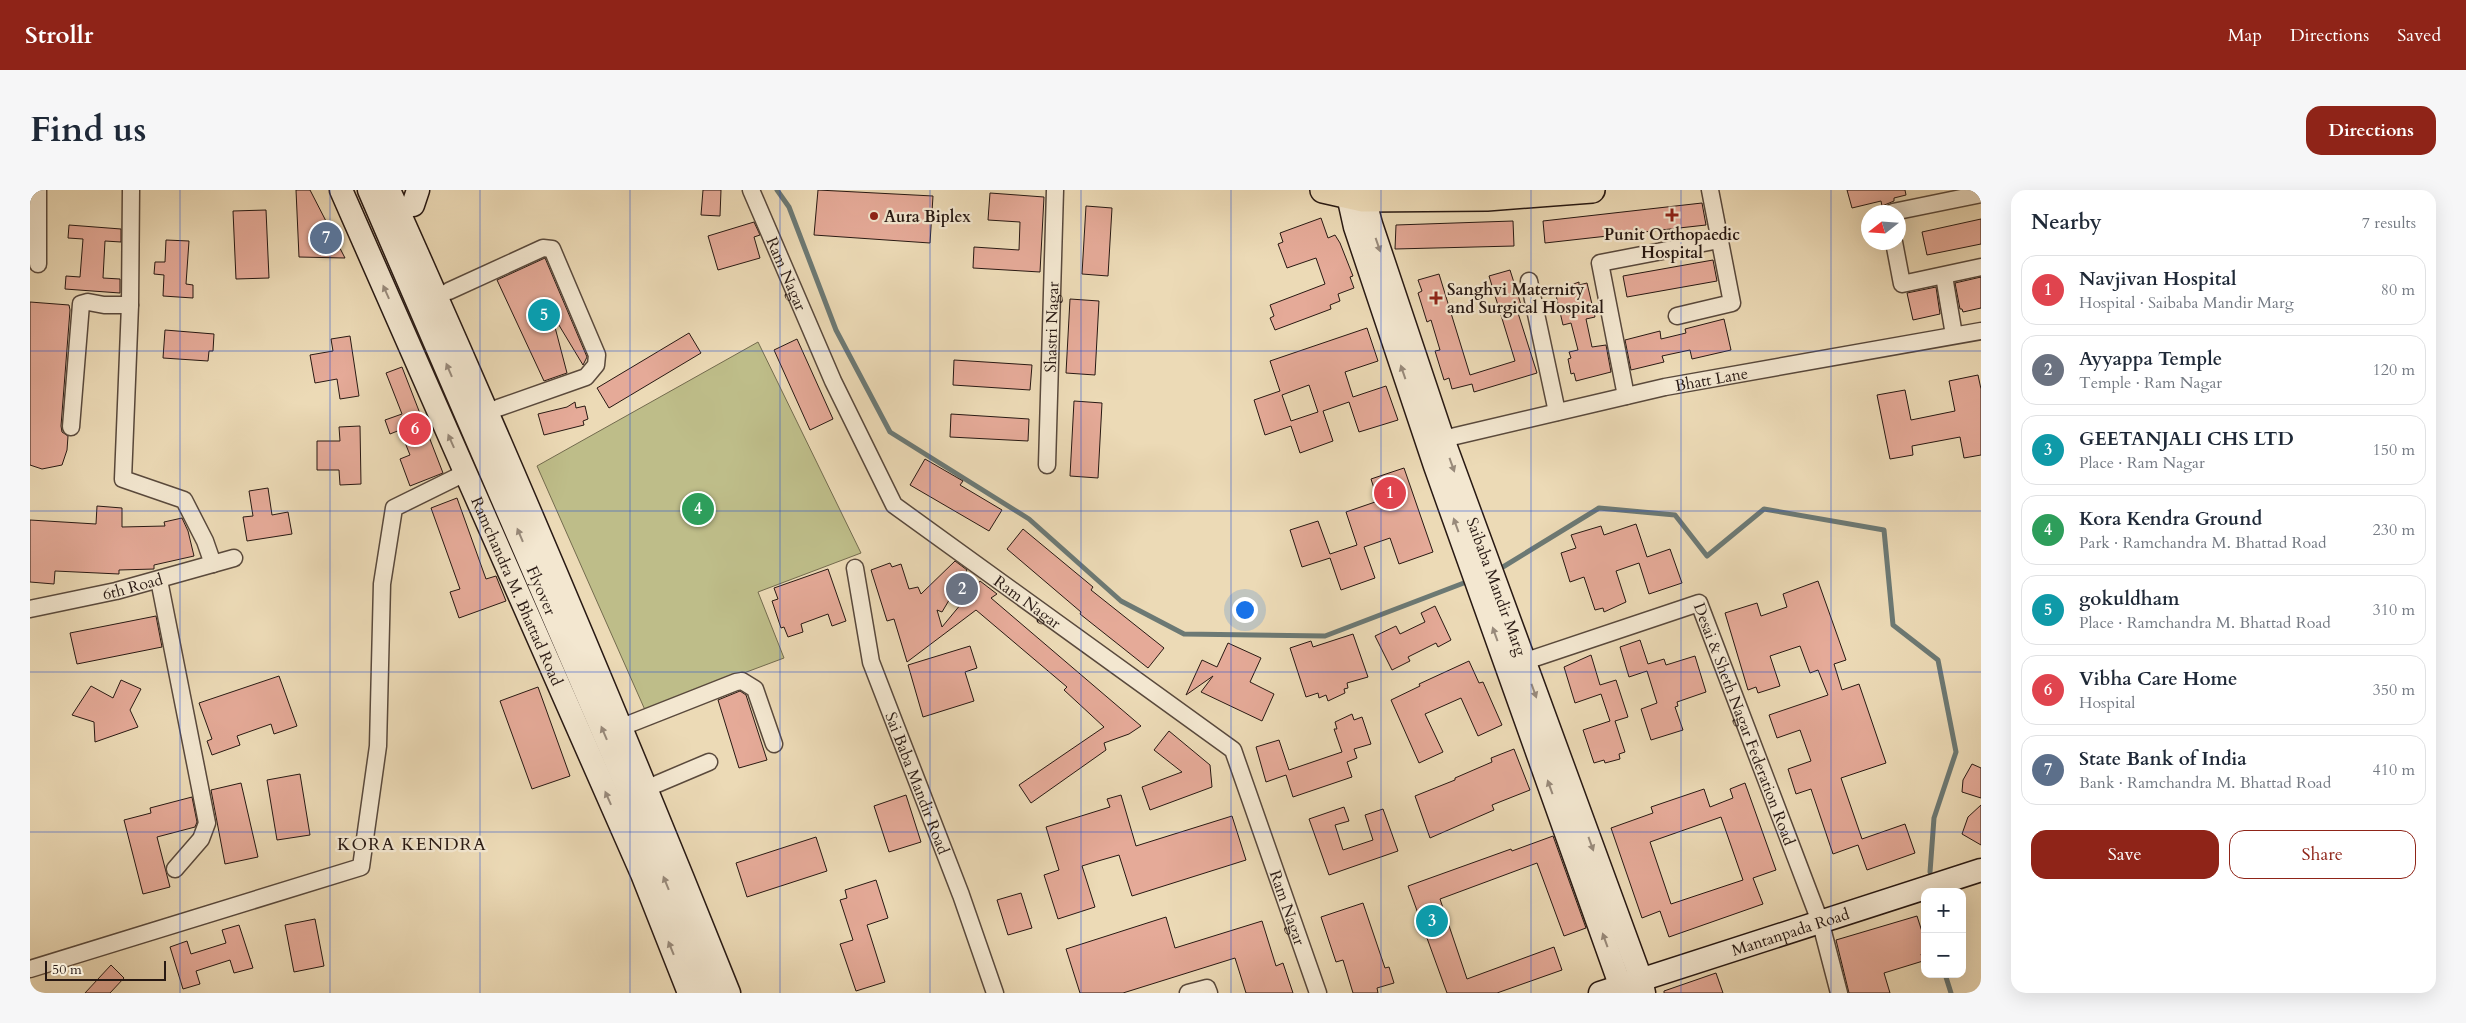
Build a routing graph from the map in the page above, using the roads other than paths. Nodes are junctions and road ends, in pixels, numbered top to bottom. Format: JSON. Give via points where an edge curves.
{"nodes":[{"id":1,"x":38,"y":190,"type":"edge"},
{"id":2,"x":131,"y":190,"type":"edge"},
{"id":3,"x":341,"y":190,"type":"edge"},
{"id":4,"x":370,"y":190,"type":"edge"},
{"id":5,"x":389,"y":190,"type":"edge"},
{"id":6,"x":751,"y":190,"type":"edge"},
{"id":7,"x":1055,"y":190,"type":"edge"},
{"id":8,"x":1323,"y":190,"type":"edge"},
{"id":9,"x":1592,"y":190,"type":"edge"},
{"id":10,"x":1710,"y":190,"type":"edge"},
{"id":11,"x":1355,"y":194,"type":"edge"},
{"id":12,"x":1981,"y":194,"type":"edge"},
{"id":13,"x":413,"y":195,"type":"edge"},
{"id":14,"x":1906,"y":209,"type":"edge"},
{"id":15,"x":1719,"y":240,"type":"junction"},
{"id":16,"x":1896,"y":250,"type":"edge"},
{"id":17,"x":38,"y":264,"type":"dead end"},
{"id":18,"x":1981,"y":267,"type":"edge"},
{"id":19,"x":1944,"y":276,"type":"junction"},
{"id":20,"x":1529,"y":281,"type":"dead end"},
{"id":21,"x":449,"y":291,"type":"junction"},
{"id":22,"x":130,"y":305,"type":"junction"},
{"id":23,"x":1678,"y":316,"type":"dead end"},
{"id":24,"x":1981,"y":331,"type":"edge"},
{"id":25,"x":1954,"y":335,"type":"junction"},
{"id":26,"x":1626,"y":396,"type":"junction"},
{"id":27,"x":498,"y":408,"type":"junction"},
{"id":28,"x":1557,"y":412,"type":"junction"},
{"id":29,"x":72,"y":427,"type":"dead end"},
{"id":30,"x":1443,"y":439,"type":"junction"},
{"id":31,"x":1047,"y":465,"type":"dead end"},
{"id":32,"x":465,"y":474,"type":"junction"},
{"id":33,"x":234,"y":558,"type":"dead end"},
{"id":34,"x":213,"y":564,"type":"junction"},
{"id":35,"x":855,"y":568,"type":"dead end"},
{"id":36,"x":1483,"y":575,"type":"junction"},
{"id":37,"x":159,"y":580,"type":"junction"},
{"id":38,"x":30,"y":609,"type":"edge"},
{"id":39,"x":1516,"y":666,"type":"junction"},
{"id":40,"x":632,"y":723,"type":"junction"},
{"id":41,"x":774,"y":744,"type":"dead end"},
{"id":42,"x":709,"y":762,"type":"dead end"},
{"id":43,"x":657,"y":784,"type":"junction"},
{"id":44,"x":175,"y":869,"type":"dead end"},
{"id":45,"x":1981,"y":870,"type":"edge"},
{"id":46,"x":1821,"y":924,"type":"junction"},
{"id":47,"x":30,"y":969,"type":"edge"},
{"id":48,"x":1632,"y":988,"type":"edge"},
{"id":49,"x":689,"y":993,"type":"edge"},
{"id":50,"x":711,"y":993,"type":"edge"},
{"id":51,"x":730,"y":993,"type":"edge"},
{"id":52,"x":745,"y":993,"type":"edge"},
{"id":53,"x":995,"y":993,"type":"edge"},
{"id":54,"x":1188,"y":993,"type":"edge"},
{"id":55,"x":1209,"y":993,"type":"edge"},
{"id":56,"x":1318,"y":993,"type":"edge"},
{"id":57,"x":1600,"y":993,"type":"edge"},
{"id":58,"x":1839,"y":993,"type":"edge"}],
"edges":[{"from":1,"to":17,"type":"street"},
{"from":2,"to":22,"type":"street"},
{"from":32,"to":3,"type":"main road","name":"Ramchandra M. Bhattad Road","one_way":true},
{"from":50,"to":4,"type":"main road","name":"Flyover","one_way":true,"via":[[614,758]]},
{"from":5,"to":51,"type":"main road","name":"Flyover","via":[[472,374]]},
{"from":6,"to":56,"type":"street","name":"Ram Nagar","via":[[833,381],[894,505],[1233,750]]},
{"from":7,"to":31,"type":"street","name":"Shastri Nagar"},
{"from":8,"to":11,"type":"main road"},
{"from":9,"to":11,"type":"main road","via":[[1487,198]]},
{"from":10,"to":15,"type":"street"},
{"from":11,"to":30,"type":"main road","name":"Saibaba Mandir Marg","one_way":true},
{"from":36,"to":11,"type":"main road","name":"Saibaba Mandir Marg","one_way":true,"via":[[1432,457],[1355,227]]},
{"from":12,"to":14,"type":"street"},
{"from":13,"to":21,"type":"main road"},
{"from":15,"to":23,"type":"street","via":[[1732,303]]},
{"from":15,"to":26,"type":"street","via":[[1600,263]]},
{"from":16,"to":19,"type":"street","via":[[1902,284]]},
{"from":18,"to":19,"type":"street"},
{"from":19,"to":25,"type":"street"},
{"from":20,"to":28,"type":"street"},
{"from":21,"to":27,"type":"main road"},
{"from":21,"to":27,"type":"street","via":[[543,248],[552,249],[597,355],[596,365],[586,377]]},
{"from":22,"to":29,"type":"street","via":[[81,304]]},
{"from":22,"to":34,"type":"street","via":[[123,479],[184,500]]},
{"from":24,"to":25,"type":"street","name":"Bhatt Lane"},
{"from":25,"to":26,"type":"street","name":"Bhatt Lane"},
{"from":26,"to":28,"type":"street","name":"Bhatt Lane"},
{"from":27,"to":40,"type":"main road"},
{"from":28,"to":30,"type":"street","name":"Bhatt Lane"},
{"from":30,"to":36,"type":"main road","name":"Saibaba Mandir Marg","one_way":true},
{"from":32,"to":47,"type":"street","via":[[394,508],[382,584],[378,746],[361,867]]},
{"from":49,"to":32,"type":"main road","name":"Ramchandra M. Bhattad Road","one_way":true,"via":[[642,874]]},
{"from":33,"to":34,"type":"street","name":"6th Road"},
{"from":34,"to":37,"type":"street","name":"6th Road"},
{"from":35,"to":53,"type":"street","name":"Sai Baba Mandir Road","via":[[871,662],[961,895]]},
{"from":36,"to":39,"type":"main road","name":"Saibaba Mandir Marg"},
{"from":37,"to":38,"type":"street","name":"6th Road"},
{"from":37,"to":44,"type":"street","via":[[207,822],[201,839]]},
{"from":39,"to":46,"type":"street","name":"Desai & Sheth Nagar Federation Road","via":[[1699,603]]},
{"from":39,"to":48,"type":"main road","name":"Saibaba Mandir Marg"},
{"from":40,"to":41,"type":"street","via":[[742,681],[755,689]]},
{"from":40,"to":43,"type":"main road"},
{"from":42,"to":43,"type":"street"},
{"from":43,"to":52,"type":"main road"},
{"from":45,"to":46,"type":"main road","name":"Mantanpada Road"},
{"from":46,"to":48,"type":"main road","name":"Mantanpada Road"},
{"from":46,"to":58,"type":"street"},
{"from":48,"to":57,"type":"main road","name":"Mantanpada Road"},
{"from":54,"to":55,"type":"street","via":[[1207,988]]}]}
